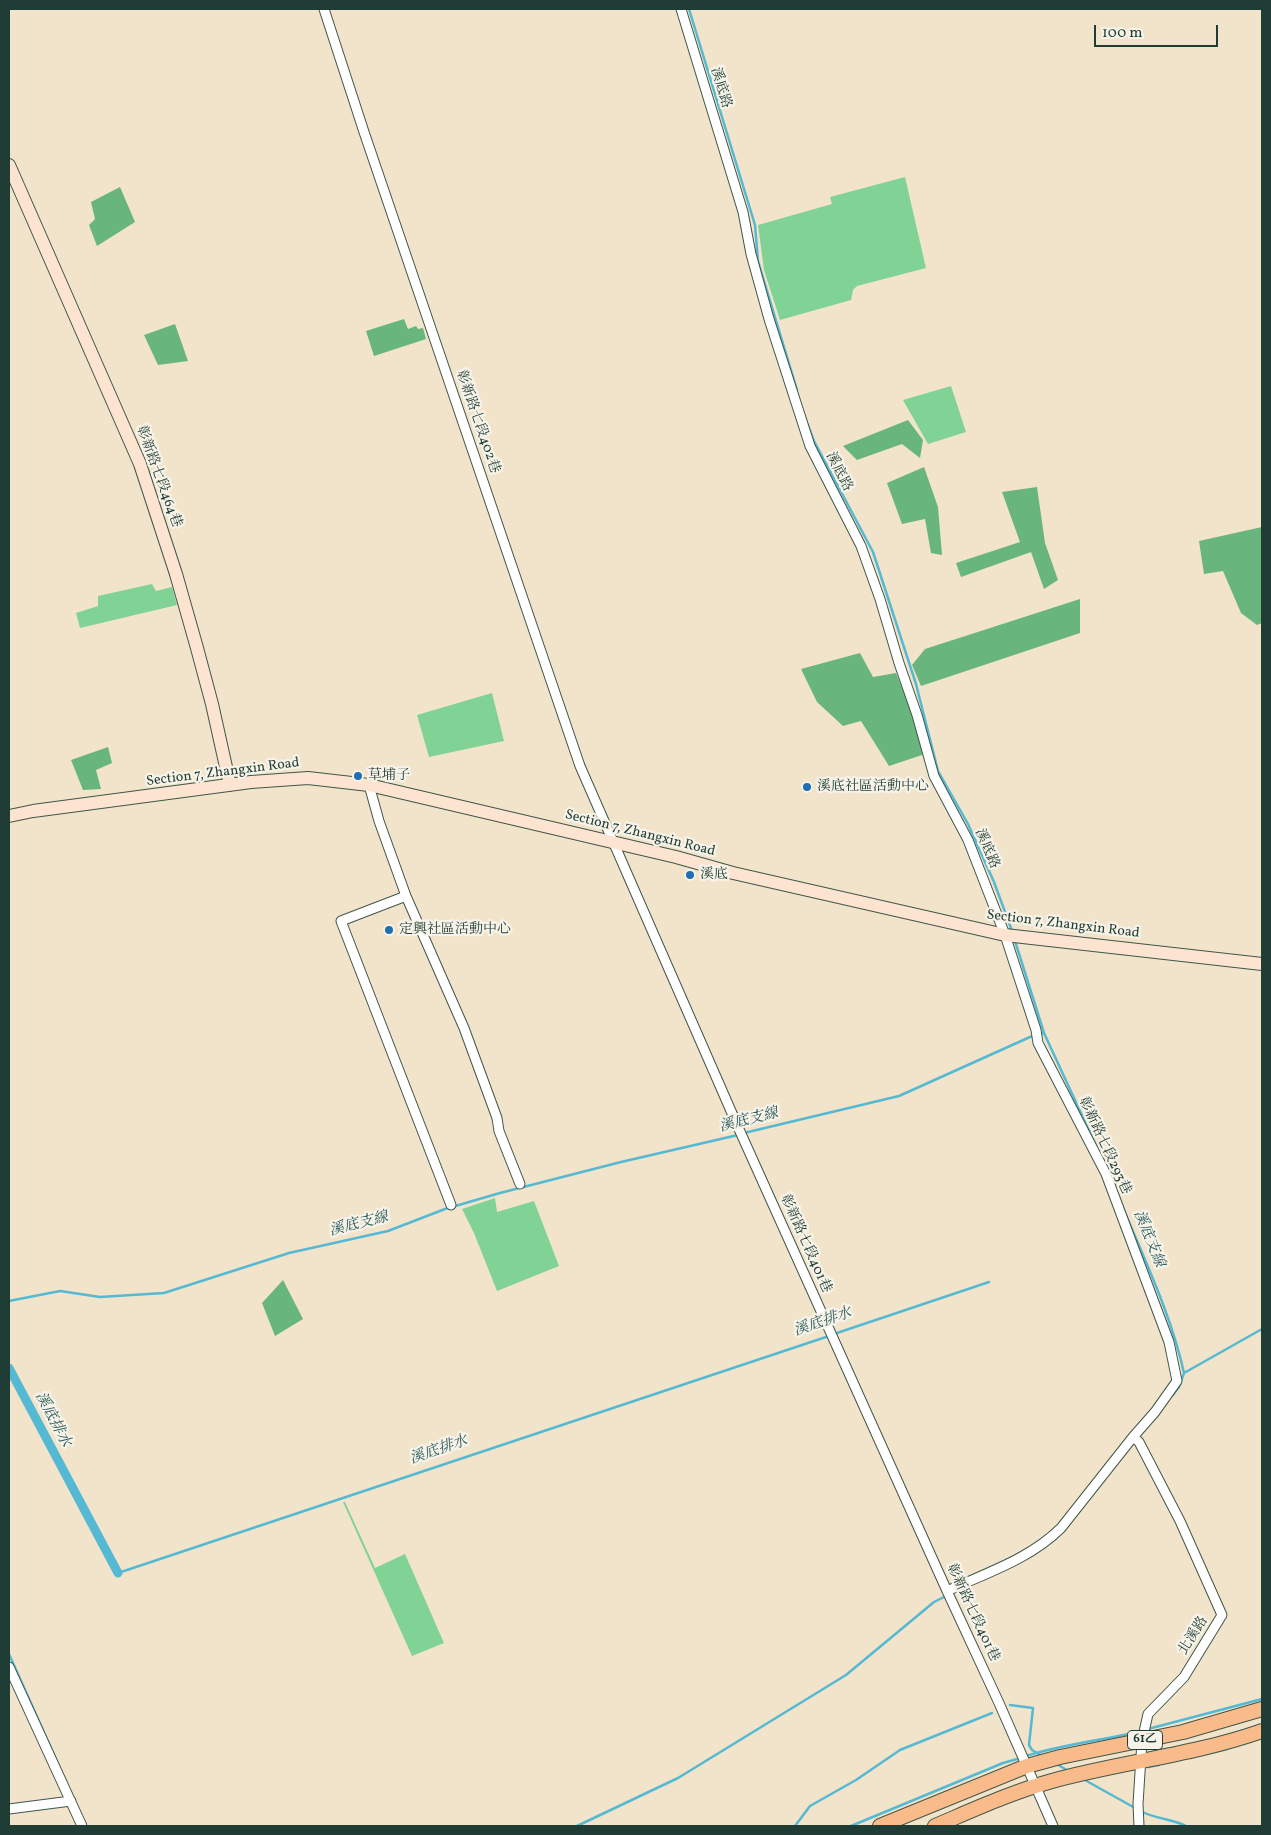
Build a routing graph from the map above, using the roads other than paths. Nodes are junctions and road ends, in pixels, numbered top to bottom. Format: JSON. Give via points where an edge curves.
{"nodes":[{"id":1,"x":324,"y":9,"type":"edge"},
{"id":2,"x":681,"y":9,"type":"edge"},
{"id":3,"x":9,"y":165,"type":"edge"},
{"id":4,"x":230,"y":785,"type":"junction"},
{"id":5,"x":370,"y":785,"type":"junction"},
{"id":6,"x":9,"y":816,"type":"edge"},
{"id":7,"x":612,"y":842,"type":"junction"},
{"id":8,"x":406,"y":896,"type":"junction"},
{"id":9,"x":1005,"y":935,"type":"junction"},
{"id":10,"x":1262,"y":964,"type":"edge"},
{"id":11,"x":520,"y":1184,"type":"dead end"},
{"id":12,"x":452,"y":1205,"type":"dead end"},
{"id":13,"x":1136,"y":1439,"type":"junction"},
{"id":14,"x":947,"y":1591,"type":"junction"},
{"id":15,"x":9,"y":1667,"type":"edge"},
{"id":16,"x":1262,"y":1709,"type":"edge"},
{"id":17,"x":1262,"y":1730,"type":"edge"},
{"id":18,"x":1142,"y":1741,"type":"junction"},
{"id":19,"x":1140,"y":1761,"type":"junction"},
{"id":20,"x":1026,"y":1766,"type":"junction"},
{"id":21,"x":1035,"y":1786,"type":"junction"},
{"id":22,"x":71,"y":1802,"type":"junction"},
{"id":23,"x":9,"y":1809,"type":"edge"},
{"id":24,"x":82,"y":1826,"type":"edge"},
{"id":25,"x":880,"y":1826,"type":"edge"},
{"id":26,"x":935,"y":1826,"type":"edge"},
{"id":27,"x":1053,"y":1826,"type":"edge"},
{"id":28,"x":1139,"y":1826,"type":"edge"}],
"edges":[{"from":1,"to":7,"type":"street","name":"彰新路七段402巷","via":[[560,710]]},
{"from":2,"to":9,"type":"street","name":"溪底路","via":[[743,212],[769,319],[810,446],[861,546],[918,715],[934,776],[968,840]]},
{"from":3,"to":4,"type":"street","name":"彰新路七段464巷","via":[[140,464],[197,648]]},
{"from":4,"to":5,"type":"street","name":"Section 7, Zhangxin Road","via":[[308,778]]},
{"from":4,"to":6,"type":"street","name":"Section 7, Zhangxin Road"},
{"from":5,"to":7,"type":"street","name":"Section 7, Zhangxin Road"},
{"from":5,"to":8,"type":"street","via":[[379,821]]},
{"from":7,"to":9,"type":"street","name":"Section 7, Zhangxin Road"},
{"from":7,"to":14,"type":"street","name":"彰新路七段401巷"},
{"from":8,"to":11,"type":"street","via":[[464,1028]]},
{"from":8,"to":12,"type":"street","via":[[341,921]]},
{"from":9,"to":10,"type":"street","name":"Section 7, Zhangxin Road"},
{"from":9,"to":13,"type":"street","name":"彰新路七段293巷","via":[[1038,1043],[1106,1174],[1169,1342],[1177,1381]]},
{"from":13,"to":14,"type":"street","name":"彰新路七段293巷","via":[[1050,1539],[1024,1556]]},
{"from":13,"to":18,"type":"street","name":"北溪路","via":[[1180,1521],[1222,1614],[1184,1677],[1148,1714]]},
{"from":14,"to":20,"type":"street","name":"彰新路七段401巷"},
{"from":15,"to":22,"type":"street"},
{"from":16,"to":18,"type":"main road","number":"61乙"},
{"from":17,"to":19,"type":"main road","number":"61乙","via":[[1195,1750]]},
{"from":18,"to":19,"type":"street","name":"北溪路"},
{"from":18,"to":20,"type":"main road","number":"61乙"},
{"from":19,"to":21,"type":"main road","number":"61乙"},
{"from":19,"to":28,"type":"street","name":"北溪路"},
{"from":20,"to":21,"type":"street","name":"彰新路七段401巷"},
{"from":20,"to":25,"type":"main road","number":"61乙"},
{"from":21,"to":26,"type":"main road","number":"61乙"},
{"from":21,"to":27,"type":"street","name":"彰新路七段401巷"},
{"from":22,"to":23,"type":"street"},
{"from":22,"to":24,"type":"street"}]}
